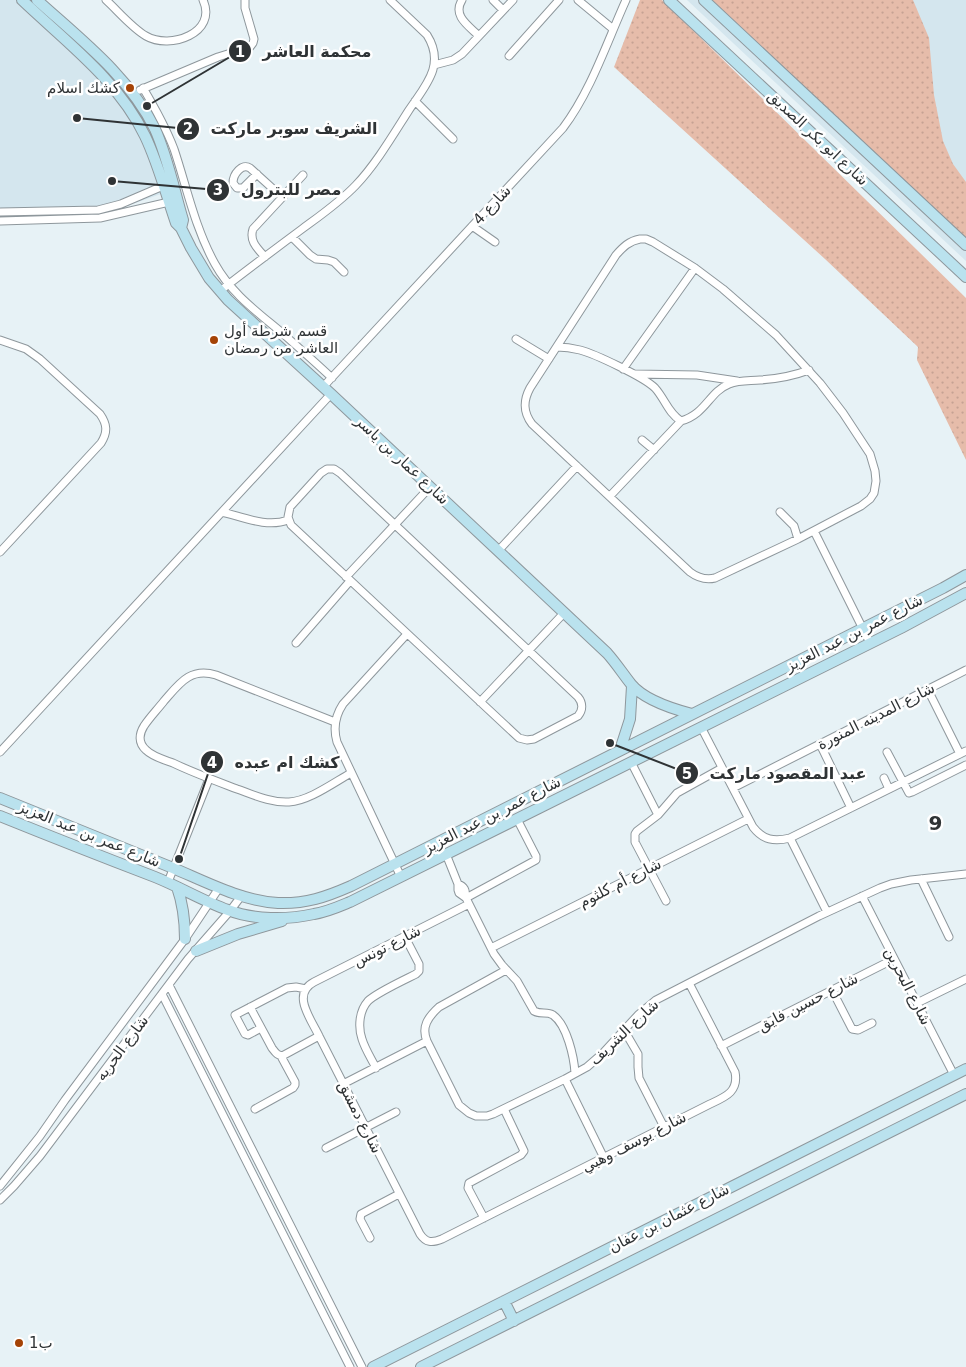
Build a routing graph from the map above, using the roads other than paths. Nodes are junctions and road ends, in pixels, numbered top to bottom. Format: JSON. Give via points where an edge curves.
{"nodes":[{"id":1,"x":22,"y":0,"type":"edge"},
{"id":2,"x":37,"y":0,"type":"edge"},
{"id":3,"x":106,"y":0,"type":"edge"},
{"id":4,"x":203,"y":0,"type":"edge"},
{"id":5,"x":245,"y":0,"type":"edge"},
{"id":6,"x":390,"y":0,"type":"edge"},
{"id":7,"x":462,"y":0,"type":"edge"},
{"id":8,"x":493,"y":0,"type":"edge"},
{"id":9,"x":513,"y":0,"type":"edge"},
{"id":10,"x":559,"y":0,"type":"edge"},
{"id":11,"x":578,"y":0,"type":"edge"},
{"id":12,"x":626,"y":0,"type":"edge"},
{"id":13,"x":669,"y":0,"type":"edge"},
{"id":14,"x":704,"y":0,"type":"edge"},
{"id":15,"x":503,"y":10,"type":"junction"},
{"id":16,"x":614,"y":28,"type":"junction"},
{"id":17,"x":479,"y":36,"type":"junction"},
{"id":18,"x":509,"y":56,"type":"dead end"},
{"id":19,"x":434,"y":65,"type":"junction"},
{"id":20,"x":143,"y":88,"type":"junction"},
{"id":21,"x":132,"y":93,"type":"junction"},
{"id":22,"x":415,"y":101,"type":"junction"},
{"id":23,"x":453,"y":139,"type":"dead end"},
{"id":24,"x":162,"y":146,"type":"junction"},
{"id":25,"x":151,"y":150,"type":"junction"},
{"id":26,"x":257,"y":174,"type":"dead end"},
{"id":27,"x":303,"y":175,"type":"dead end"},
{"id":28,"x":163,"y":186,"type":"junction"},
{"id":29,"x":282,"y":197,"type":"junction"},
{"id":30,"x":169,"y":202,"type":"junction"},
{"id":31,"x":111,"y":208,"type":"junction"},
{"id":32,"x":0,"y":212,"type":"edge"},
{"id":33,"x":112,"y":216,"type":"junction"},
{"id":34,"x":0,"y":221,"type":"edge"},
{"id":35,"x":472,"y":226,"type":"junction"},
{"id":36,"x":181,"y":228,"type":"junction"},
{"id":37,"x":292,"y":237,"type":"junction"},
{"id":38,"x":495,"y":242,"type":"dead end"},
{"id":39,"x":966,"y":245,"type":"edge"},
{"id":40,"x":265,"y":257,"type":"junction"},
{"id":41,"x":695,"y":268,"type":"junction"},
{"id":42,"x":344,"y":272,"type":"dead end"},
{"id":43,"x":966,"y":277,"type":"edge"},
{"id":44,"x":228,"y":284,"type":"junction"},
{"id":45,"x":220,"y":291,"type":"junction"},
{"id":46,"x":516,"y":338,"type":"dead end"},
{"id":47,"x":0,"y":340,"type":"edge"},
{"id":48,"x":557,"y":347,"type":"junction"},
{"id":49,"x":549,"y":359,"type":"junction"},
{"id":50,"x":623,"y":369,"type":"junction"},
{"id":51,"x":808,"y":370,"type":"junction"},
{"id":52,"x":632,"y":374,"type":"junction"},
{"id":53,"x":332,"y":378,"type":"junction"},
{"id":54,"x":740,"y":381,"type":"junction"},
{"id":55,"x":327,"y":391,"type":"junction"},
{"id":56,"x":681,"y":421,"type":"junction"},
{"id":57,"x":642,"y":440,"type":"dead end"},
{"id":58,"x":654,"y":450,"type":"junction"},
{"id":59,"x":577,"y":466,"type":"junction"},
{"id":60,"x":430,"y":487,"type":"junction"},
{"id":61,"x":610,"y":496,"type":"junction"},
{"id":62,"x":222,"y":512,"type":"junction"},
{"id":63,"x":780,"y":512,"type":"dead end"},
{"id":64,"x":288,"y":520,"type":"junction"},
{"id":65,"x":395,"y":525,"type":"junction"},
{"id":66,"x":814,"y":531,"type":"junction"},
{"id":67,"x":798,"y":539,"type":"junction"},
{"id":68,"x":498,"y":551,"type":"junction"},
{"id":69,"x":0,"y":552,"type":"edge"},
{"id":70,"x":966,"y":575,"type":"edge"},
{"id":71,"x":348,"y":579,"type":"junction"},
{"id":72,"x":966,"y":593,"type":"edge"},
{"id":73,"x":564,"y":613,"type":"junction"},
{"id":74,"x":862,"y":629,"type":"junction"},
{"id":75,"x":407,"y":634,"type":"junction"},
{"id":76,"x":296,"y":643,"type":"dead end"},
{"id":77,"x":870,"y":643,"type":"junction"},
{"id":78,"x":529,"y":650,"type":"junction"},
{"id":79,"x":966,"y":670,"type":"edge"},
{"id":80,"x":632,"y":686,"type":"junction"},
{"id":81,"x":928,"y":690,"type":"junction"},
{"id":82,"x":480,"y":702,"type":"junction"},
{"id":83,"x":692,"y":714,"type":"junction"},
{"id":84,"x":335,"y":722,"type":"junction"},
{"id":85,"x":702,"y":728,"type":"junction"},
{"id":86,"x":820,"y":744,"type":"junction"},
{"id":87,"x":620,"y":750,"type":"junction"},
{"id":88,"x":0,"y":752,"type":"edge"},
{"id":89,"x":887,"y":752,"type":"dead end"},
{"id":90,"x":963,"y":752,"type":"edge"},
{"id":91,"x":631,"y":762,"type":"junction"},
{"id":92,"x":966,"y":765,"type":"edge"},
{"id":93,"x":722,"y":768,"type":"junction"},
{"id":94,"x":351,"y":773,"type":"junction"},
{"id":95,"x":884,"y":778,"type":"dead end"},
{"id":96,"x":209,"y":779,"type":"junction"},
{"id":97,"x":903,"y":782,"type":"junction"},
{"id":98,"x":733,"y":788,"type":"junction"},
{"id":99,"x":889,"y":789,"type":"junction"},
{"id":100,"x":0,"y":798,"type":"edge"},
{"id":101,"x":851,"y":808,"type":"junction"},
{"id":102,"x":658,"y":815,"type":"junction"},
{"id":103,"x":0,"y":816,"type":"edge"},
{"id":104,"x":516,"y":819,"type":"junction"},
{"id":105,"x":748,"y":819,"type":"junction"},
{"id":106,"x":790,"y":838,"type":"junction"},
{"id":107,"x":446,"y":854,"type":"junction"},
{"id":108,"x":394,"y":864,"type":"junction"},
{"id":109,"x":174,"y":868,"type":"junction"},
{"id":110,"x":649,"y":868,"type":"junction"},
{"id":111,"x":966,"y":874,"type":"edge"},
{"id":112,"x":401,"y":877,"type":"junction"},
{"id":113,"x":921,"y":879,"type":"junction"},
{"id":114,"x":172,"y":885,"type":"junction"},
{"id":115,"x":219,"y":888,"type":"junction"},
{"id":116,"x":242,"y":895,"type":"junction"},
{"id":117,"x":862,"y":896,"type":"junction"},
{"id":118,"x":466,"y":900,"type":"junction"},
{"id":119,"x":666,"y":901,"type":"dead end"},
{"id":120,"x":209,"y":903,"type":"junction"},
{"id":121,"x":230,"y":911,"type":"junction"},
{"id":122,"x":828,"y":912,"type":"junction"},
{"id":123,"x":297,"y":917,"type":"junction"},
{"id":124,"x":404,"y":937,"type":"junction"},
{"id":125,"x":949,"y":937,"type":"dead end"},
{"id":126,"x":185,"y":939,"type":"junction"},
{"id":127,"x":492,"y":948,"type":"junction"},
{"id":128,"x":196,"y":951,"type":"junction"},
{"id":129,"x":894,"y":959,"type":"junction"},
{"id":130,"x":506,"y":970,"type":"junction"},
{"id":131,"x":966,"y":979,"type":"edge"},
{"id":132,"x":690,"y":983,"type":"junction"},
{"id":133,"x":169,"y":985,"type":"junction"},
{"id":134,"x":306,"y":989,"type":"junction"},
{"id":135,"x":832,"y":990,"type":"junction"},
{"id":136,"x":162,"y":994,"type":"junction"},
{"id":137,"x":917,"y":1004,"type":"junction"},
{"id":138,"x":250,"y":1007,"type":"junction"},
{"id":139,"x":872,"y":1023,"type":"dead end"},
{"id":140,"x":261,"y":1028,"type":"junction"},
{"id":141,"x":624,"y":1030,"type":"junction"},
{"id":142,"x":319,"y":1036,"type":"junction"},
{"id":143,"x":427,"y":1041,"type":"junction"},
{"id":144,"x":722,"y":1046,"type":"junction"},
{"id":145,"x":283,"y":1056,"type":"junction"},
{"id":146,"x":210,"y":1067,"type":"junction"},
{"id":147,"x":376,"y":1068,"type":"junction"},
{"id":148,"x":966,"y":1069,"type":"edge"},
{"id":149,"x":202,"y":1072,"type":"junction"},
{"id":150,"x":575,"y":1074,"type":"junction"},
{"id":151,"x":954,"y":1076,"type":"junction"},
{"id":152,"x":566,"y":1079,"type":"junction"},
{"id":153,"x":343,"y":1084,"type":"junction"},
{"id":154,"x":222,"y":1089,"type":"junction"},
{"id":155,"x":213,"y":1094,"type":"junction"},
{"id":156,"x":966,"y":1094,"type":"edge"},
{"id":157,"x":254,"y":1109,"type":"dead end"},
{"id":158,"x":504,"y":1109,"type":"junction"},
{"id":159,"x":396,"y":1112,"type":"dead end"},
{"id":160,"x":366,"y":1128,"type":"junction"},
{"id":161,"x":664,"y":1128,"type":"junction"},
{"id":162,"x":326,"y":1148,"type":"dead end"},
{"id":163,"x":604,"y":1158,"type":"junction"},
{"id":164,"x":0,"y":1186,"type":"edge"},
{"id":165,"x":399,"y":1194,"type":"junction"},
{"id":166,"x":0,"y":1200,"type":"edge"},
{"id":167,"x":484,"y":1218,"type":"junction"},
{"id":168,"x":370,"y":1238,"type":"dead end"},
{"id":169,"x":427,"y":1241,"type":"joint"},
{"id":170,"x":318,"y":1280,"type":"junction"},
{"id":171,"x":308,"y":1284,"type":"junction"},
{"id":172,"x":504,"y":1301,"type":"junction"},
{"id":173,"x":329,"y":1302,"type":"junction"},
{"id":174,"x":320,"y":1307,"type":"junction"},
{"id":175,"x":514,"y":1320,"type":"junction"},
{"id":176,"x":350,"y":1367,"type":"edge"},
{"id":177,"x":362,"y":1367,"type":"edge"},
{"id":178,"x":373,"y":1367,"type":"edge"},
{"id":179,"x":421,"y":1367,"type":"edge"}],
"edges":[{"from":1,"to":25,"type":"street","name":"شارع عمار بن ياسر","via":[[114,88],[138,122]]},
{"from":2,"to":21,"type":"street","name":"شارع عمار بن ياسر","via":[[120,76]]},
{"from":3,"to":4,"type":"street","via":[[138,30],[157,41],[177,41],[201,27],[206,14]]},
{"from":5,"to":20,"type":"street","via":[[254,39],[250,47]]},
{"from":6,"to":19,"type":"street","via":[[431,42]]},
{"from":7,"to":17,"type":"street","via":[[458,13]]},
{"from":8,"to":15,"type":"street"},
{"from":9,"to":15,"type":"street"},
{"from":10,"to":18,"type":"street"},
{"from":11,"to":16,"type":"street"},
{"from":12,"to":16,"type":"street","name":"شارع 4"},
{"from":13,"to":43,"type":"street","name":"شارع ابو بكر الصديق"},
{"from":14,"to":39,"type":"street","name":"شارع ابو بكر الصديق"},
{"from":15,"to":17,"type":"street"},
{"from":16,"to":35,"type":"street","name":"شارع 4","via":[[587,91],[571,117]]},
{"from":17,"to":19,"type":"street","via":[[453,60]]},
{"from":19,"to":22,"type":"street"},
{"from":20,"to":21,"type":"street"},
{"from":20,"to":44,"type":"street","via":[[173,147],[208,250]]},
{"from":21,"to":24,"type":"street","name":"شارع عمار بن ياسر"},
{"from":22,"to":23,"type":"street"},
{"from":22,"to":37,"type":"street","via":[[357,184]]},
{"from":24,"to":25,"type":"street"},
{"from":24,"to":36,"type":"street","name":"شارع عمار بن ياسر","via":[[183,220]]},
{"from":25,"to":28,"type":"street","name":"شارع عمار بن ياسر"},
{"from":26,"to":29,"type":"street"},
{"from":27,"to":29,"type":"street"},
{"from":28,"to":30,"type":"street","name":"شارع عمار بن ياسر"},
{"from":28,"to":31,"type":"street"},
{"from":29,"to":40,"type":"street","via":[[251,234]]},
{"from":30,"to":33,"type":"street"},
{"from":30,"to":36,"type":"street","name":"شارع عمار بن ياسر"},
{"from":31,"to":32,"type":"street"},
{"from":31,"to":33,"type":"street"},
{"from":33,"to":34,"type":"street"},
{"from":35,"to":38,"type":"street"},
{"from":35,"to":53,"type":"street","name":"شارع 4"},
{"from":36,"to":45,"type":"street","name":"شارع عمار بن ياسر","via":[[204,270]]},
{"from":37,"to":40,"type":"street"},
{"from":37,"to":42,"type":"street","via":[[310,256],[334,262]]},
{"from":40,"to":44,"type":"street"},
{"from":41,"to":48,"type":"street","via":[[646,239],[626,244]]},
{"from":41,"to":50,"type":"street"},
{"from":41,"to":51,"type":"street","via":[[758,318]]},
{"from":44,"to":45,"type":"street"},
{"from":44,"to":53,"type":"street","via":[[244,302]]},
{"from":45,"to":55,"type":"street","name":"شارع عمار بن ياسر"},
{"from":46,"to":49,"type":"street"},
{"from":47,"to":69,"type":"street","via":[[26,349],[40,359],[100,414],[107,429],[101,443]]},
{"from":48,"to":49,"type":"street"},
{"from":48,"to":50,"type":"street","via":[[582,350]]},
{"from":49,"to":59,"type":"street","via":[[527,394],[525,410],[532,424]]},
{"from":50,"to":52,"type":"street"},
{"from":51,"to":54,"type":"street"},
{"from":51,"to":66,"type":"street","via":[[838,406],[866,448],[876,481],[874,493],[866,503]]},
{"from":52,"to":54,"type":"street","via":[[675,374]]},
{"from":52,"to":56,"type":"street","via":[[651,384]]},
{"from":53,"to":55,"type":"street","name":"شارع 4"},
{"from":54,"to":56,"type":"street","via":[[721,388],[696,414]]},
{"from":55,"to":60,"type":"street","name":"شارع عمار بن ياسر"},
{"from":55,"to":62,"type":"street","name":"شارع 4"},
{"from":56,"to":58,"type":"street"},
{"from":57,"to":58,"type":"street"},
{"from":58,"to":61,"type":"street"},
{"from":59,"to":61,"type":"street"},
{"from":59,"to":68,"type":"street"},
{"from":60,"to":65,"type":"street"},
{"from":60,"to":68,"type":"street","name":"شارع عمار بن ياسر"},
{"from":61,"to":67,"type":"street","via":[[690,572],[703,578],[719,577]]},
{"from":62,"to":64,"type":"street","via":[[266,523]]},
{"from":62,"to":88,"type":"street","name":"شارع 4"},
{"from":63,"to":67,"type":"street","via":[[794,526]]},
{"from":64,"to":65,"type":"street","via":[[292,504],[321,473],[330,469],[337,471]]},
{"from":64,"to":71,"type":"street"},
{"from":65,"to":71,"type":"street"},
{"from":65,"to":78,"type":"street"},
{"from":66,"to":67,"type":"street"},
{"from":66,"to":74,"type":"street"},
{"from":68,"to":73,"type":"street","name":"شارع عمار بن ياسر"},
{"from":70,"to":74,"type":"street","name":"شارع عمر بن عبد العزيز"},
{"from":71,"to":75,"type":"street"},
{"from":71,"to":76,"type":"street"},
{"from":72,"to":77,"type":"street","name":"شارع عمر بن عبد العزيز"},
{"from":73,"to":78,"type":"street"},
{"from":73,"to":80,"type":"street","name":"شارع عمار بن ياسر","via":[[614,660]]},
{"from":74,"to":77,"type":"street"},
{"from":74,"to":83,"type":"street","name":"شارع عمر بن عبد العزيز"},
{"from":75,"to":82,"type":"street"},
{"from":75,"to":84,"type":"street","via":[[343,704]]},
{"from":77,"to":85,"type":"street","name":"شارع عمر بن عبد العزيز"},
{"from":78,"to":82,"type":"street"},
{"from":78,"to":82,"type":"street","via":[[580,699],[582,710],[578,716],[527,740],[519,738]]},
{"from":79,"to":81,"type":"street","name":"شارع المدينه المنورة"},
{"from":80,"to":83,"type":"street","name":"شارع عمار بن ياسر","via":[[661,704]]},
{"from":80,"to":87,"type":"street","via":[[630,719]]},
{"from":81,"to":86,"type":"street","name":"شارع المدينه المنورة"},
{"from":81,"to":90,"type":"street"},
{"from":83,"to":87,"type":"street","name":"شارع عمر بن عبد العزيز"},
{"from":84,"to":94,"type":"street","via":[[337,742]]},
{"from":84,"to":96,"type":"street","via":[[212,674],[190,676],[179,684],[145,724],[140,741],[148,752]]},
{"from":85,"to":91,"type":"street","name":"شارع عمر بن عبد العزيز"},
{"from":85,"to":93,"type":"street"},
{"from":86,"to":98,"type":"street","name":"شارع المدينه المنورة"},
{"from":86,"to":101,"type":"street"},
{"from":87,"to":108,"type":"street","name":"شارع عمر بن عبد العزيز"},
{"from":89,"to":97,"type":"street"},
{"from":90,"to":97,"type":"street"},
{"from":91,"to":102,"type":"street"},
{"from":91,"to":104,"type":"street","name":"شارع عمر بن عبد العزيز"},
{"from":92,"to":97,"type":"street","via":[[911,793]]},
{"from":93,"to":98,"type":"street"},
{"from":93,"to":102,"type":"street","via":[[680,791]]},
{"from":94,"to":96,"type":"street","via":[[308,797],[291,802],[266,799]]},
{"from":94,"to":108,"type":"street"},
{"from":95,"to":99,"type":"street"},
{"from":96,"to":109,"type":"street"},
{"from":97,"to":99,"type":"street"},
{"from":98,"to":105,"type":"street"},
{"from":99,"to":101,"type":"street"},
{"from":100,"to":109,"type":"street","name":"شارع عمر بن عبد العزيز"},
{"from":101,"to":106,"type":"street"},
{"from":102,"to":110,"type":"street","via":[[635,834],[635,842]]},
{"from":103,"to":114,"type":"street","name":"شارع عمر بن عبد العزيز"},
{"from":104,"to":107,"type":"street","name":"شارع عمر بن عبد العزيز"},
{"from":104,"to":118,"type":"street","name":"شارع تونس","via":[[536,860]]},
{"from":105,"to":106,"type":"street","via":[[765,838]]},
{"from":105,"to":110,"type":"street","name":"شارع أم كلثوم"},
{"from":106,"to":122,"type":"street"},
{"from":107,"to":112,"type":"street","name":"شارع عمر بن عبد العزيز"},
{"from":107,"to":118,"type":"street","via":[[458,884],[464,887]]},
{"from":108,"to":112,"type":"street"},
{"from":108,"to":116,"type":"street","name":"شارع عمر بن عبد العزيز","via":[[309,902],[264,902]]},
{"from":109,"to":114,"type":"street"},
{"from":109,"to":115,"type":"street","name":"شارع عمر بن عبد العزيز"},
{"from":110,"to":119,"type":"street"},
{"from":110,"to":127,"type":"street","name":"شارع أم كلثوم"},
{"from":111,"to":113,"type":"street","name":"شارع الشريف"},
{"from":112,"to":123,"type":"street","name":"شارع عمر بن عبد العزيز","via":[[331,910]]},
{"from":113,"to":117,"type":"street","name":"شارع الشريف","via":[[891,884]]},
{"from":113,"to":125,"type":"street"},
{"from":114,"to":120,"type":"street","name":"شارع عمر بن عبد العزيز"},
{"from":114,"to":126,"type":"street","via":[[184,917]]},
{"from":115,"to":116,"type":"street","name":"شارع عمر بن عبد العزيز"},
{"from":115,"to":120,"type":"street","name":"شارع الحريه"},
{"from":116,"to":121,"type":"street","name":"شارع الحريه"},
{"from":117,"to":122,"type":"street","name":"شارع الشريف"},
{"from":117,"to":129,"type":"street","name":"شارع البحرين"},
{"from":118,"to":124,"type":"street","name":"شارع تونس"},
{"from":118,"to":127,"type":"street"},
{"from":120,"to":121,"type":"street","name":"شارع عمر بن عبد العزيز"},
{"from":120,"to":126,"type":"street","name":"شارع الحريه"},
{"from":121,"to":123,"type":"street","name":"شارع عمر بن عبد العزيز","via":[[255,917]]},
{"from":121,"to":128,"type":"street","name":"شارع الحريه"},
{"from":122,"to":132,"type":"street","name":"شارع الشريف"},
{"from":123,"to":128,"type":"street","via":[[238,934]]},
{"from":124,"to":134,"type":"street","name":"شارع تونس"},
{"from":124,"to":147,"type":"street","via":[[419,970],[370,999],[361,1014],[362,1040]]},
{"from":126,"to":164,"type":"street","name":"شارع الحريه"},
{"from":127,"to":130,"type":"street"},
{"from":128,"to":133,"type":"street","name":"شارع الحريه"},
{"from":129,"to":135,"type":"street","name":"شارع حسين فايق"},
{"from":129,"to":137,"type":"street","name":"شارع البحرين"},
{"from":130,"to":143,"type":"street","via":[[434,1011],[425,1025]]},
{"from":130,"to":150,"type":"street","via":[[517,981],[534,1010],[553,1014],[560,1023],[570,1046]]},
{"from":131,"to":137,"type":"street"},
{"from":132,"to":141,"type":"street","name":"شارع الشريف","via":[[656,1000]]},
{"from":132,"to":144,"type":"street","name":"شارع يوسف وهبي"},
{"from":133,"to":136,"type":"street","name":"شارع الحريه"},
{"from":133,"to":146,"type":"street"},
{"from":134,"to":138,"type":"street","via":[[287,988]]},
{"from":134,"to":142,"type":"street","name":"شارع دمشق","via":[[303,1003]]},
{"from":135,"to":139,"type":"street","via":[[852,1029],[858,1030]]},
{"from":135,"to":144,"type":"street","name":"شارع حسين فايق"},
{"from":136,"to":149,"type":"street"},
{"from":136,"to":166,"type":"street","name":"شارع الحريه","via":[[40,1156]]},
{"from":137,"to":151,"type":"street","name":"شارع البحرين"},
{"from":138,"to":140,"type":"street"},
{"from":138,"to":140,"type":"street","via":[[234,1015],[244,1034]]},
{"from":140,"to":145,"type":"street","via":[[273,1050]]},
{"from":141,"to":150,"type":"street","name":"شارع الشريف","via":[[598,1058]]},
{"from":141,"to":161,"type":"street","via":[[638,1054],[639,1078]]},
{"from":142,"to":145,"type":"street"},
{"from":142,"to":153,"type":"street","name":"شارع دمشق"},
{"from":143,"to":147,"type":"street"},
{"from":143,"to":158,"type":"street","name":"شارع الشريف","via":[[463,1110],[480,1116]]},
{"from":144,"to":161,"type":"street","name":"شارع يوسف وهبي","via":[[736,1077],[732,1092]]},
{"from":145,"to":157,"type":"street","via":[[295,1086]]},
{"from":146,"to":149,"type":"street"},
{"from":146,"to":154,"type":"street"},
{"from":147,"to":153,"type":"street"},
{"from":148,"to":151,"type":"street","name":"شارع عثمان بن عفان"},
{"from":149,"to":155,"type":"street"},
{"from":150,"to":152,"type":"street","name":"شارع الشريف"},
{"from":151,"to":172,"type":"street","name":"شارع عثمان بن عفان"},
{"from":152,"to":158,"type":"street","name":"شارع الشريف"},
{"from":152,"to":163,"type":"street"},
{"from":153,"to":160,"type":"street","name":"شارع دمشق"},
{"from":154,"to":155,"type":"street"},
{"from":154,"to":170,"type":"street"},
{"from":155,"to":171,"type":"street"},
{"from":156,"to":175,"type":"street","name":"شارع عثمان بن عفان"},
{"from":158,"to":167,"type":"street","via":[[524,1151],[469,1183],[468,1188]]},
{"from":159,"to":160,"type":"street"},
{"from":160,"to":162,"type":"street"},
{"from":160,"to":165,"type":"street","name":"شارع دمشق"},
{"from":161,"to":163,"type":"street","name":"شارع يوسف وهبي"},
{"from":163,"to":167,"type":"street","name":"شارع يوسف وهبي"},
{"from":165,"to":168,"type":"street","via":[[361,1214],[360,1219]]},
{"from":165,"to":169,"type":"street","name":"شارع دمشق","via":[[421,1236]]},
{"from":167,"to":169,"type":"street","name":"شارع يوسف وهبي","via":[[438,1241]]},
{"from":170,"to":171,"type":"street"},
{"from":170,"to":173,"type":"street"},
{"from":171,"to":174,"type":"street"},
{"from":172,"to":175,"type":"street"},
{"from":172,"to":178,"type":"street","name":"شارع عثمان بن عفان"},
{"from":173,"to":174,"type":"street"},
{"from":173,"to":177,"type":"street"},
{"from":174,"to":176,"type":"street"},
{"from":175,"to":179,"type":"street","name":"شارع عثمان بن عفان"}]}
